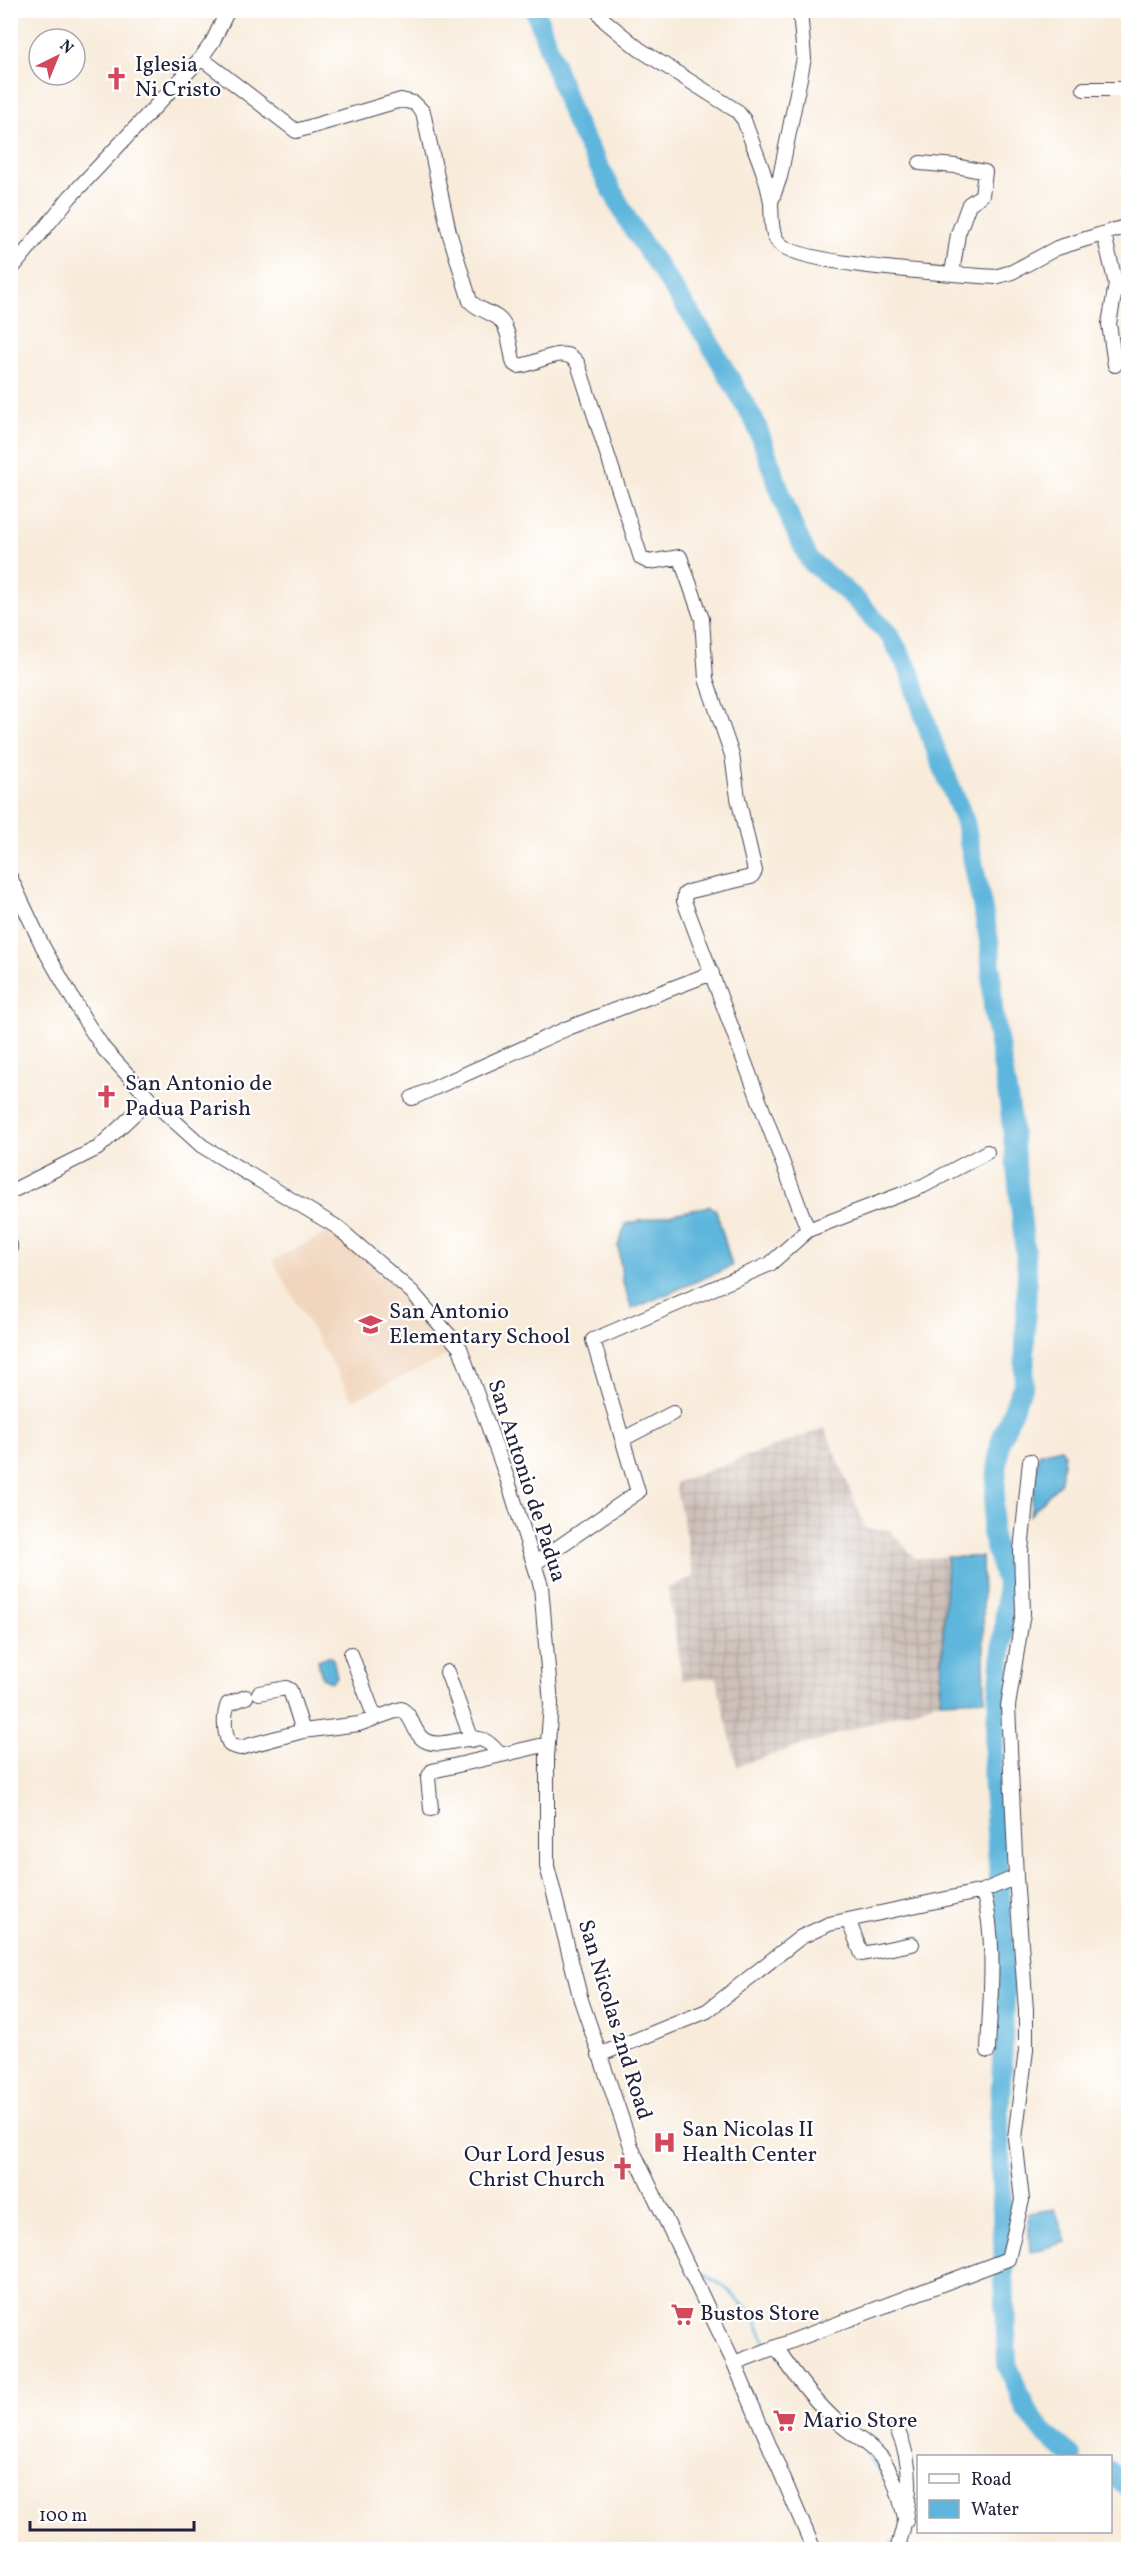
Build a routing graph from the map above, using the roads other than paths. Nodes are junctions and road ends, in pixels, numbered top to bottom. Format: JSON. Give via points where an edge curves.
{"nodes":[{"id":1,"x":228,"y":10,"type":"edge"},
{"id":2,"x":597,"y":10,"type":"edge"},
{"id":3,"x":800,"y":10,"type":"edge"},
{"id":4,"x":201,"y":58,"type":"junction"},
{"id":5,"x":1084,"y":89,"type":"dead end"},
{"id":6,"x":1128,"y":89,"type":"edge"},
{"id":7,"x":920,"y":163,"type":"dead end"},
{"id":8,"x":771,"y":202,"type":"junction"},
{"id":9,"x":1128,"y":226,"type":"edge"},
{"id":10,"x":1104,"y":235,"type":"junction"},
{"id":11,"x":10,"y":271,"type":"edge"},
{"id":12,"x":952,"y":274,"type":"junction"},
{"id":13,"x":1115,"y":364,"type":"dead end"},
{"id":14,"x":10,"y":877,"type":"edge"},
{"id":15,"x":712,"y":973,"type":"junction"},
{"id":16,"x":412,"y":1098,"type":"dead end"},
{"id":17,"x":150,"y":1099,"type":"junction"},
{"id":18,"x":987,"y":1152,"type":"dead end"},
{"id":19,"x":10,"y":1192,"type":"edge"},
{"id":20,"x":808,"y":1230,"type":"junction"},
{"id":21,"x":673,"y":1413,"type":"dead end"},
{"id":22,"x":622,"y":1439,"type":"junction"},
{"id":23,"x":1030,"y":1461,"type":"dead end"},
{"id":24,"x":534,"y":1564,"type":"junction"},
{"id":25,"x":351,"y":1654,"type":"dead end"},
{"id":26,"x":447,"y":1672,"type":"dead end"},
{"id":27,"x":549,"y":1680,"type":"joint"},
{"id":28,"x":375,"y":1718,"type":"junction"},
{"id":29,"x":303,"y":1731,"type":"junction"},
{"id":30,"x":472,"y":1740,"type":"junction"},
{"id":31,"x":548,"y":1744,"type":"junction"},
{"id":32,"x":501,"y":1755,"type":"junction"},
{"id":33,"x":431,"y":1809,"type":"dead end"},
{"id":34,"x":1013,"y":1878,"type":"junction"},
{"id":35,"x":988,"y":1888,"type":"junction"},
{"id":36,"x":848,"y":1920,"type":"junction"},
{"id":37,"x":912,"y":1944,"type":"dead end"},
{"id":38,"x":988,"y":2051,"type":"dead end"},
{"id":39,"x":600,"y":2055,"type":"junction"},
{"id":40,"x":771,"y":2349,"type":"junction"},
{"id":41,"x":734,"y":2363,"type":"junction"},
{"id":42,"x":897,"y":2429,"type":"dead end"},
{"id":43,"x":906,"y":2522,"type":"junction"},
{"id":44,"x":814,"y":2550,"type":"edge"},
{"id":45,"x":897,"y":2550,"type":"edge"}],
"edges":[{"from":1,"to":4,"type":"street"},
{"from":2,"to":8,"type":"street","via":[[639,49],[737,111],[744,120]]},
{"from":3,"to":8,"type":"street","via":[[804,58],[780,177]]},
{"from":4,"to":11,"type":"street","via":[[70,196]]},
{"from":4,"to":15,"type":"street","via":[[296,131],[401,100],[414,103],[423,112],[449,232],[470,301],[503,323],[514,364],[562,353],[572,356],[578,364],[641,558],[649,562],[680,557],[702,619],[706,679],[732,755],[755,871],[752,877],[691,891],[685,894],[684,901]]},
{"from":5,"to":6,"type":"street"},
{"from":7,"to":12,"type":"street","via":[[985,172],[982,195],[969,204],[958,234]]},
{"from":8,"to":12,"type":"street","via":[[773,232],[778,242],[798,254]]},
{"from":9,"to":10,"type":"street"},
{"from":10,"to":12,"type":"street","via":[[1057,248],[995,277]]},
{"from":10,"to":13,"type":"street","via":[[1116,284],[1109,324]]},
{"from":14,"to":17,"type":"street","name":"San Antonio de Padua","via":[[43,947],[86,1022],[104,1049]]},
{"from":15,"to":16,"type":"street","via":[[568,1028]]},
{"from":15,"to":20,"type":"street"},
{"from":17,"to":19,"type":"street","via":[[98,1148]]},
{"from":17,"to":24,"type":"street","name":"San Antonio de Padua","via":[[202,1146],[337,1227],[412,1292],[460,1348]]},
{"from":18,"to":20,"type":"street","via":[[923,1186]]},
{"from":20,"to":22,"type":"street","via":[[770,1264],[593,1340]]},
{"from":21,"to":22,"type":"street"},
{"from":22,"to":24,"type":"street","via":[[638,1492]]},
{"from":23,"to":34,"type":"street","via":[[1021,1551],[1024,1600],[1008,1706]]},
{"from":24,"to":27,"type":"street","name":"San Antonio de Padua","via":[[541,1586]]},
{"from":25,"to":28,"type":"street"},
{"from":26,"to":30,"type":"street"},
{"from":27,"to":31,"type":"street","name":"San Nicolas 2nd Road"},
{"from":28,"to":29,"type":"street","via":[[359,1724]]},
{"from":28,"to":30,"type":"street","via":[[401,1709],[408,1713],[424,1740],[435,1744]]},
{"from":29,"to":29,"type":"street","via":[[286,1688],[252,1695],[228,1704],[225,1710],[226,1737],[230,1745],[240,1748]]},
{"from":30,"to":32,"type":"street","via":[[488,1742]]},
{"from":31,"to":32,"type":"street"},
{"from":31,"to":39,"type":"street","name":"San Nicolas 2nd Road","via":[[548,1866],[581,2000]]},
{"from":32,"to":33,"type":"street","via":[[432,1771],[428,1778]]},
{"from":34,"to":35,"type":"street"},
{"from":34,"to":40,"type":"street","via":[[1026,2010],[1026,2050],[1015,2138],[1022,2200],[1008,2259]]},
{"from":35,"to":36,"type":"street"},
{"from":35,"to":38,"type":"street","via":[[992,1957]]},
{"from":36,"to":37,"type":"street","via":[[862,1954]]},
{"from":36,"to":39,"type":"street","via":[[801,1937],[707,2011]]},
{"from":39,"to":41,"type":"street","name":"San Nicolas 2nd Road","via":[[632,2149]]},
{"from":40,"to":41,"type":"street"},
{"from":40,"to":43,"type":"street","via":[[817,2402],[880,2457],[894,2482]]},
{"from":41,"to":44,"type":"street","name":"San Nicolas 2nd Road"},
{"from":42,"to":43,"type":"street","via":[[904,2445],[910,2485]]},
{"from":43,"to":45,"type":"street"}]}
